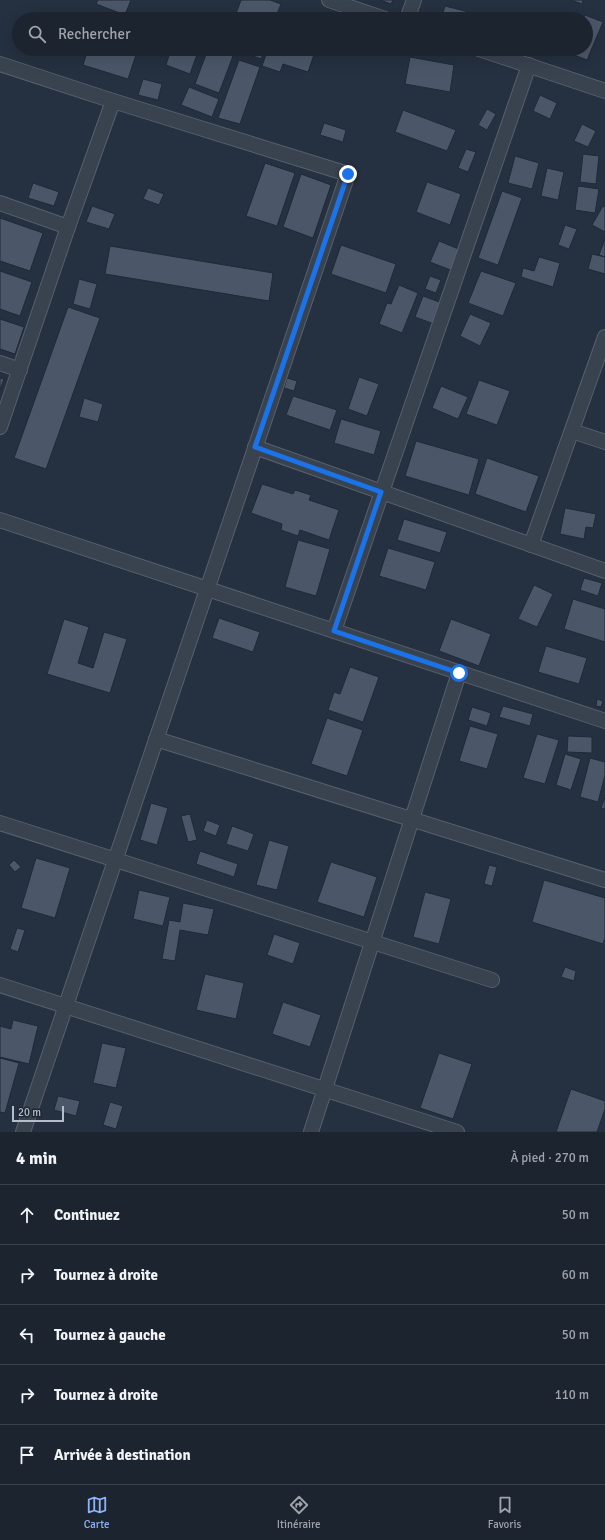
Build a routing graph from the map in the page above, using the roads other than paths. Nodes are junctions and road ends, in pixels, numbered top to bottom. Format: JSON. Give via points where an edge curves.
{"nodes":[{"id":1,"x":329,"y":0,"type":"edge"},
{"id":2,"x":414,"y":0,"type":"edge"},
{"id":3,"x":364,"y":12,"type":"edge"},
{"id":4,"x":410,"y":12,"type":"edge"},
{"id":5,"x":501,"y":56,"type":"edge"},
{"id":6,"x":0,"y":64,"type":"edge"},
{"id":7,"x":529,"y":65,"type":"junction"},
{"id":8,"x":605,"y":91,"type":"edge"},
{"id":9,"x":113,"y":101,"type":"junction"},
{"id":10,"x":0,"y":202,"type":"edge"},
{"id":11,"x":68,"y":227,"type":"junction"},
{"id":12,"x":605,"y":336,"type":"edge"},
{"id":13,"x":0,"y":364,"type":"edge"},
{"id":14,"x":20,"y":370,"type":"junction"},
{"id":15,"x":0,"y":427,"type":"edge"},
{"id":16,"x":572,"y":431,"type":"junction"},
{"id":17,"x":605,"y":442,"type":"edge"},
{"id":18,"x":255,"y":447,"type":"junction"},
{"id":19,"x":381,"y":492,"type":"junction"},
{"id":20,"x":0,"y":520,"type":"edge"},
{"id":21,"x":531,"y":545,"type":"junction"},
{"id":22,"x":605,"y":571,"type":"edge"},
{"id":23,"x":207,"y":589,"type":"junction"},
{"id":24,"x":334,"y":631,"type":"junction"},
{"id":25,"x":459,"y":673,"type":"junction"},
{"id":26,"x":605,"y":722,"type":"edge"},
{"id":27,"x":156,"y":739,"type":"junction"},
{"id":28,"x":412,"y":820,"type":"junction"},
{"id":29,"x":0,"y":823,"type":"edge"},
{"id":30,"x":115,"y":860,"type":"junction"},
{"id":31,"x":605,"y":880,"type":"edge"},
{"id":32,"x":372,"y":942,"type":"junction"},
{"id":33,"x":492,"y":980,"type":"dead end"},
{"id":34,"x":0,"y":985,"type":"edge"},
{"id":35,"x":66,"y":1006,"type":"junction"},
{"id":36,"x":324,"y":1090,"type":"junction"},
{"id":37,"x":23,"y":1132,"type":"edge"},
{"id":38,"x":311,"y":1132,"type":"edge"},
{"id":39,"x":457,"y":1132,"type":"edge"}],
"edges":[{"from":1,"to":3,"type":"street"},
{"from":2,"to":4,"type":"street"},
{"from":5,"to":7,"type":"street"},
{"from":6,"to":9,"type":"street"},
{"from":7,"to":8,"type":"street"},
{"from":7,"to":19,"type":"street"},
{"from":9,"to":11,"type":"street"},
{"from":9,"to":18,"type":"street","via":[[348,174]]},
{"from":10,"to":11,"type":"street"},
{"from":11,"to":14,"type":"street"},
{"from":12,"to":16,"type":"street"},
{"from":13,"to":14,"type":"street"},
{"from":14,"to":15,"type":"street"},
{"from":16,"to":17,"type":"street"},
{"from":16,"to":21,"type":"street"},
{"from":18,"to":19,"type":"street"},
{"from":18,"to":23,"type":"street"},
{"from":19,"to":21,"type":"street"},
{"from":19,"to":24,"type":"street"},
{"from":20,"to":23,"type":"street"},
{"from":21,"to":22,"type":"street"},
{"from":23,"to":24,"type":"street"},
{"from":23,"to":27,"type":"street"},
{"from":24,"to":25,"type":"street"},
{"from":25,"to":26,"type":"street"},
{"from":25,"to":28,"type":"street"},
{"from":27,"to":28,"type":"street"},
{"from":27,"to":30,"type":"street"},
{"from":28,"to":31,"type":"street"},
{"from":28,"to":32,"type":"street"},
{"from":29,"to":30,"type":"street"},
{"from":30,"to":32,"type":"street"},
{"from":30,"to":35,"type":"street"},
{"from":32,"to":33,"type":"street"},
{"from":32,"to":36,"type":"street"},
{"from":34,"to":35,"type":"street"},
{"from":35,"to":36,"type":"street"},
{"from":35,"to":37,"type":"street"},
{"from":36,"to":38,"type":"street"},
{"from":36,"to":39,"type":"street"}]}
